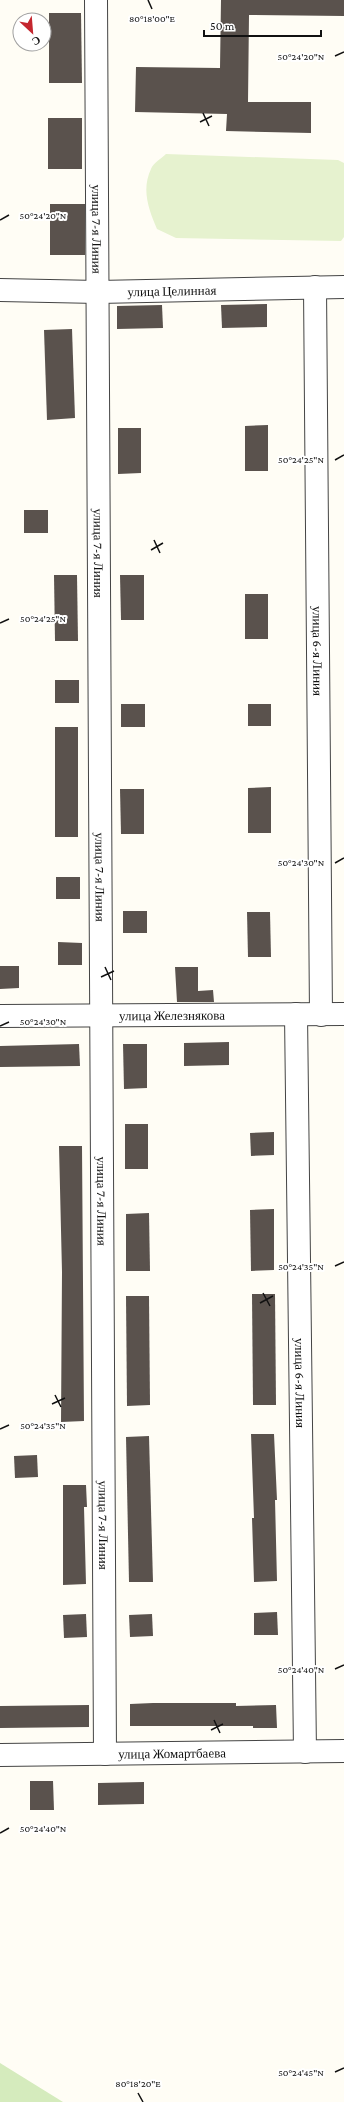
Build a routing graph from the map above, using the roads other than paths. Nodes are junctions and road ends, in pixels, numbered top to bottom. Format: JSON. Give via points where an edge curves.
{"nodes":[{"id":1,"x":96,"y":0,"type":"edge"},
{"id":2,"x":315,"y":286,"type":"junction"},
{"id":3,"x":344,"y":287,"type":"edge"},
{"id":4,"x":0,"y":290,"type":"edge"},
{"id":5,"x":98,"y":292,"type":"junction"},
{"id":6,"x":296,"y":1014,"type":"junction"},
{"id":7,"x":321,"y":1014,"type":"junction"},
{"id":8,"x":344,"y":1014,"type":"edge"},
{"id":9,"x":102,"y":1015,"type":"junction"},
{"id":10,"x":0,"y":1016,"type":"edge"},
{"id":11,"x":344,"y":1751,"type":"edge"},
{"id":12,"x":305,"y":1752,"type":"junction"},
{"id":13,"x":105,"y":1754,"type":"junction"},
{"id":14,"x":0,"y":1755,"type":"edge"}],
"edges":[{"from":1,"to":5,"type":"street","name":"улица 7-я Линия"},
{"from":2,"to":3,"type":"street","name":"улица Целинная"},
{"from":2,"to":5,"type":"street","name":"улица Целинная"},
{"from":2,"to":7,"type":"street","name":"улица 6-я Линия"},
{"from":4,"to":5,"type":"street","name":"улица Целинная"},
{"from":5,"to":9,"type":"street","name":"улица 7-я Линия"},
{"from":6,"to":7,"type":"street","name":"улица Железнякова"},
{"from":6,"to":9,"type":"street","name":"улица Железнякова"},
{"from":6,"to":12,"type":"street","name":"улица 6-я Линия"},
{"from":7,"to":8,"type":"street","name":"улица Железнякова"},
{"from":9,"to":10,"type":"street","name":"улица Железнякова"},
{"from":9,"to":13,"type":"street","name":"улица 7-я Линия"},
{"from":11,"to":12,"type":"street","name":"улица Жомартбаева"},
{"from":12,"to":13,"type":"street","name":"улица Жомартбаева"},
{"from":13,"to":14,"type":"street","name":"улица Жомартбаева"}]}
